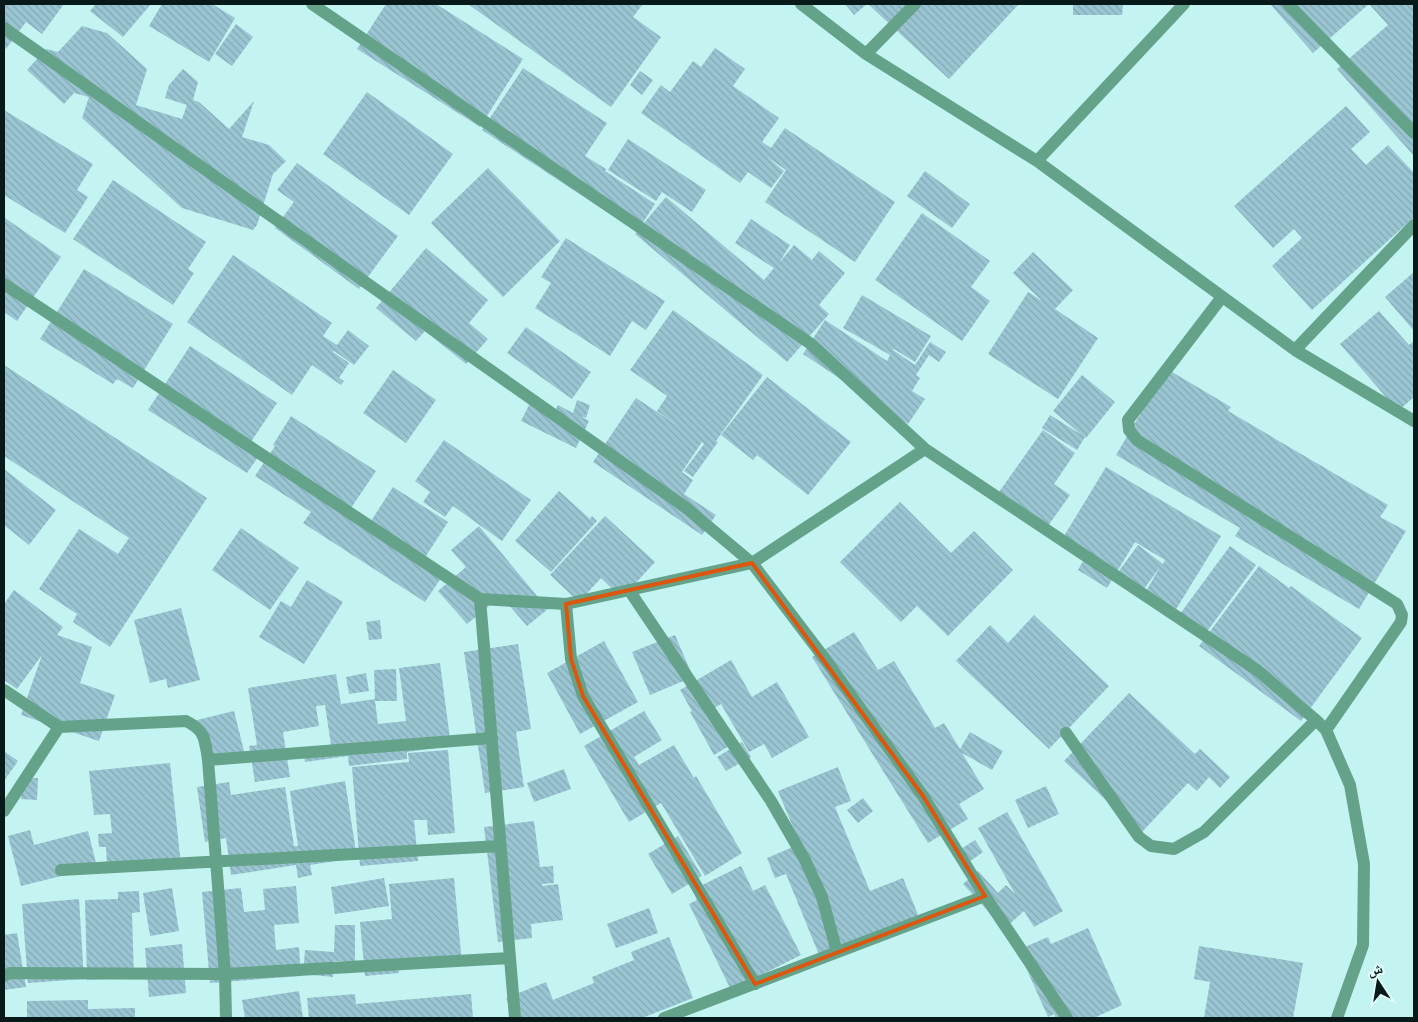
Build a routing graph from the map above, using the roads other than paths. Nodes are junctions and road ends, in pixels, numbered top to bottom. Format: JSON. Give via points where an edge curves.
{"nodes":[{"id":1,"x":312,"y":4,"type":"edge"},
{"id":2,"x":800,"y":4,"type":"edge"},
{"id":3,"x":915,"y":4,"type":"edge"},
{"id":4,"x":1184,"y":4,"type":"edge"},
{"id":5,"x":1288,"y":4,"type":"edge"},
{"id":6,"x":4,"y":28,"type":"edge"},
{"id":7,"x":866,"y":54,"type":"junction"},
{"id":8,"x":1414,"y":133,"type":"edge"},
{"id":9,"x":1037,"y":161,"type":"junction"},
{"id":10,"x":1414,"y":225,"type":"edge"},
{"id":11,"x":4,"y":284,"type":"edge"},
{"id":12,"x":1222,"y":297,"type":"junction"},
{"id":13,"x":1295,"y":350,"type":"junction"},
{"id":14,"x":1414,"y":421,"type":"edge"},
{"id":15,"x":925,"y":449,"type":"junction"},
{"id":16,"x":752,"y":563,"type":"junction"},
{"id":17,"x":629,"y":590,"type":"junction"},
{"id":18,"x":480,"y":599,"type":"junction"},
{"id":19,"x":566,"y":604,"type":"junction"},
{"id":20,"x":4,"y":690,"type":"edge"},
{"id":21,"x":1316,"y":720,"type":"junction"},
{"id":22,"x":59,"y":727,"type":"junction"},
{"id":23,"x":1326,"y":730,"type":"junction"},
{"id":24,"x":1066,"y":733,"type":"dead end"},
{"id":25,"x":492,"y":738,"type":"junction"},
{"id":26,"x":208,"y":760,"type":"junction"},
{"id":27,"x":4,"y":811,"type":"edge"},
{"id":28,"x":500,"y":846,"type":"junction"},
{"id":29,"x":216,"y":862,"type":"junction"},
{"id":30,"x":61,"y":870,"type":"dead end"},
{"id":31,"x":985,"y":896,"type":"junction"},
{"id":32,"x":836,"y":952,"type":"junction"},
{"id":33,"x":510,"y":958,"type":"junction"},
{"id":34,"x":225,"y":974,"type":"junction"},
{"id":35,"x":4,"y":976,"type":"edge"},
{"id":36,"x":755,"y":984,"type":"junction"},
{"id":37,"x":226,"y":1018,"type":"edge"},
{"id":38,"x":514,"y":1018,"type":"edge"},
{"id":39,"x":664,"y":1018,"type":"edge"},
{"id":40,"x":1066,"y":1018,"type":"edge"},
{"id":41,"x":1337,"y":1018,"type":"edge"}],
"edges":[{"from":1,"to":15,"type":"street","via":[[811,344]]},
{"from":2,"to":7,"type":"street"},
{"from":3,"to":7,"type":"street"},
{"from":4,"to":9,"type":"street"},
{"from":5,"to":8,"type":"street"},
{"from":6,"to":16,"type":"street","via":[[685,507]]},
{"from":7,"to":9,"type":"street"},
{"from":9,"to":12,"type":"street"},
{"from":10,"to":13,"type":"street"},
{"from":11,"to":18,"type":"street"},
{"from":12,"to":13,"type":"street"},
{"from":12,"to":23,"type":"street","via":[[1128,420],[1129,430],[1137,440],[1397,604],[1402,614],[1401,622]]},
{"from":13,"to":14,"type":"street"},
{"from":15,"to":16,"type":"street"},
{"from":15,"to":21,"type":"street","via":[[1257,670]]},
{"from":16,"to":17,"type":"street"},
{"from":16,"to":31,"type":"street","via":[[923,796]]},
{"from":17,"to":19,"type":"street"},
{"from":17,"to":32,"type":"street","via":[[771,800],[796,843],[822,897]]},
{"from":18,"to":19,"type":"street"},
{"from":18,"to":25,"type":"street"},
{"from":19,"to":36,"type":"street","via":[[571,659],[583,696]]},
{"from":20,"to":22,"type":"street"},
{"from":21,"to":23,"type":"street"},
{"from":21,"to":24,"type":"street","via":[[1204,832],[1174,849],[1151,846],[1138,837]]},
{"from":22,"to":26,"type":"street","via":[[186,721],[205,737]]},
{"from":22,"to":27,"type":"street"},
{"from":23,"to":41,"type":"street","via":[[1350,786],[1364,864],[1363,945]]},
{"from":25,"to":26,"type":"street"},
{"from":25,"to":28,"type":"street"},
{"from":26,"to":29,"type":"street"},
{"from":28,"to":29,"type":"street"},
{"from":28,"to":33,"type":"street"},
{"from":29,"to":30,"type":"street"},
{"from":29,"to":34,"type":"street"},
{"from":31,"to":32,"type":"street"},
{"from":31,"to":40,"type":"street"},
{"from":32,"to":36,"type":"street"},
{"from":33,"to":34,"type":"street"},
{"from":33,"to":38,"type":"street"},
{"from":34,"to":35,"type":"street","via":[[10,973]]},
{"from":34,"to":37,"type":"street"},
{"from":36,"to":39,"type":"street"}]}
